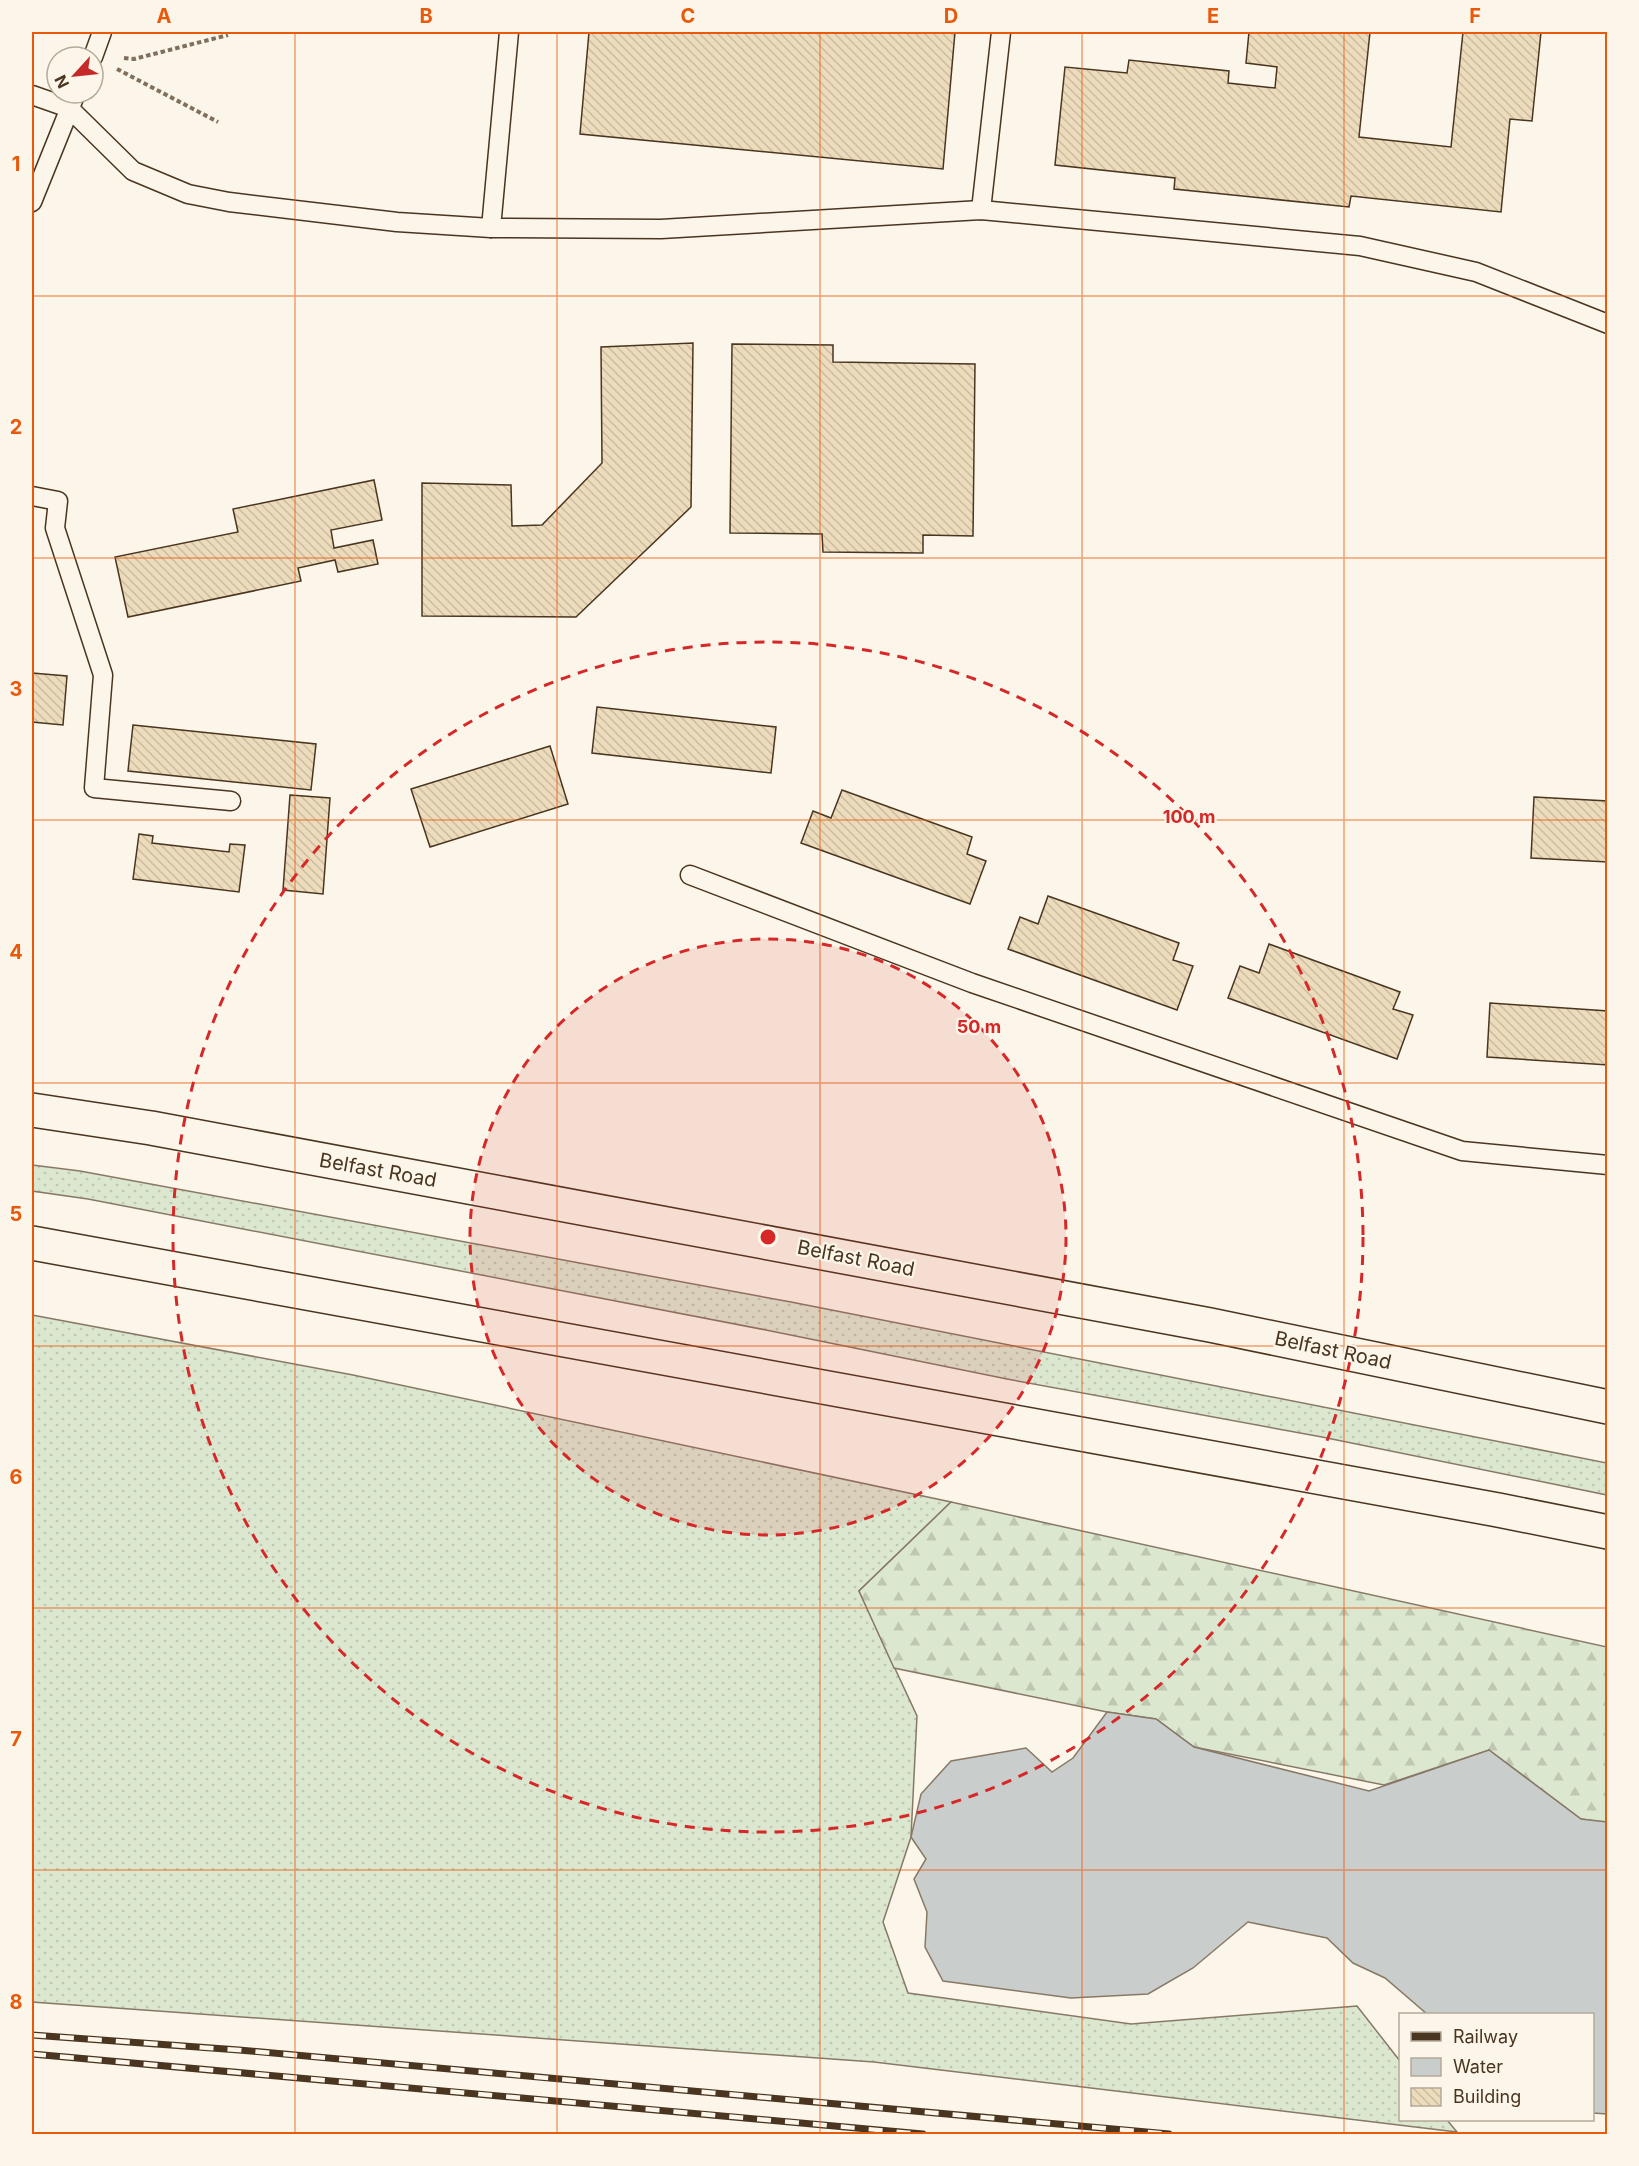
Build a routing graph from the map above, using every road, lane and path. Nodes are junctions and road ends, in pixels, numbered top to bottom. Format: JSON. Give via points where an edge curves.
{"nodes":[{"id":1,"x":509,"y":32,"type":"edge"},
{"id":2,"x":1001,"y":32,"type":"edge"},
{"id":3,"x":228,"y":35,"type":"dead end"},
{"id":4,"x":105,"y":57,"type":"edge"},
{"id":5,"x":105,"y":62,"type":"edge"},
{"id":6,"x":70,"y":105,"type":"edge"},
{"id":7,"x":76,"y":105,"type":"edge"},
{"id":8,"x":218,"y":122,"type":"dead end"},
{"id":9,"x":32,"y":202,"type":"edge"},
{"id":10,"x":981,"y":210,"type":"junction"},
{"id":11,"x":491,"y":228,"type":"junction"},
{"id":12,"x":1608,"y":324,"type":"edge"},
{"id":13,"x":32,"y":496,"type":"edge"},
{"id":14,"x":231,"y":801,"type":"dead end"},
{"id":15,"x":690,"y":875,"type":"dead end"},
{"id":16,"x":32,"y":1110,"type":"edge"},
{"id":17,"x":1608,"y":1165,"type":"edge"},
{"id":18,"x":32,"y":1243,"type":"edge"},
{"id":19,"x":1608,"y":1407,"type":"edge"},
{"id":20,"x":1608,"y":1532,"type":"edge"}],
"edges":[{"from":1,"to":11,"type":"lane"},
{"from":2,"to":10,"type":"lane"},
{"from":3,"to":4,"type":"path","via":[[134,58]]},
{"from":5,"to":8,"type":"path"},
{"from":6,"to":9,"type":"lane"},
{"from":7,"to":11,"type":"lane","via":[[134,171],[188,194],[397,222]]},
{"from":10,"to":11,"type":"lane","via":[[661,230]]},
{"from":10,"to":12,"type":"lane","via":[[1360,246],[1476,272]]},
{"from":13,"to":14,"type":"lane","via":[[58,501],[55,528],[103,675],[94,788]]},
{"from":15,"to":17,"type":"lane","via":[[972,983],[1462,1151]]},
{"from":16,"to":19,"type":"highway","name":"Belfast Road","via":[[151,1128],[1210,1325]]},
{"from":18,"to":20,"type":"highway"}]}
